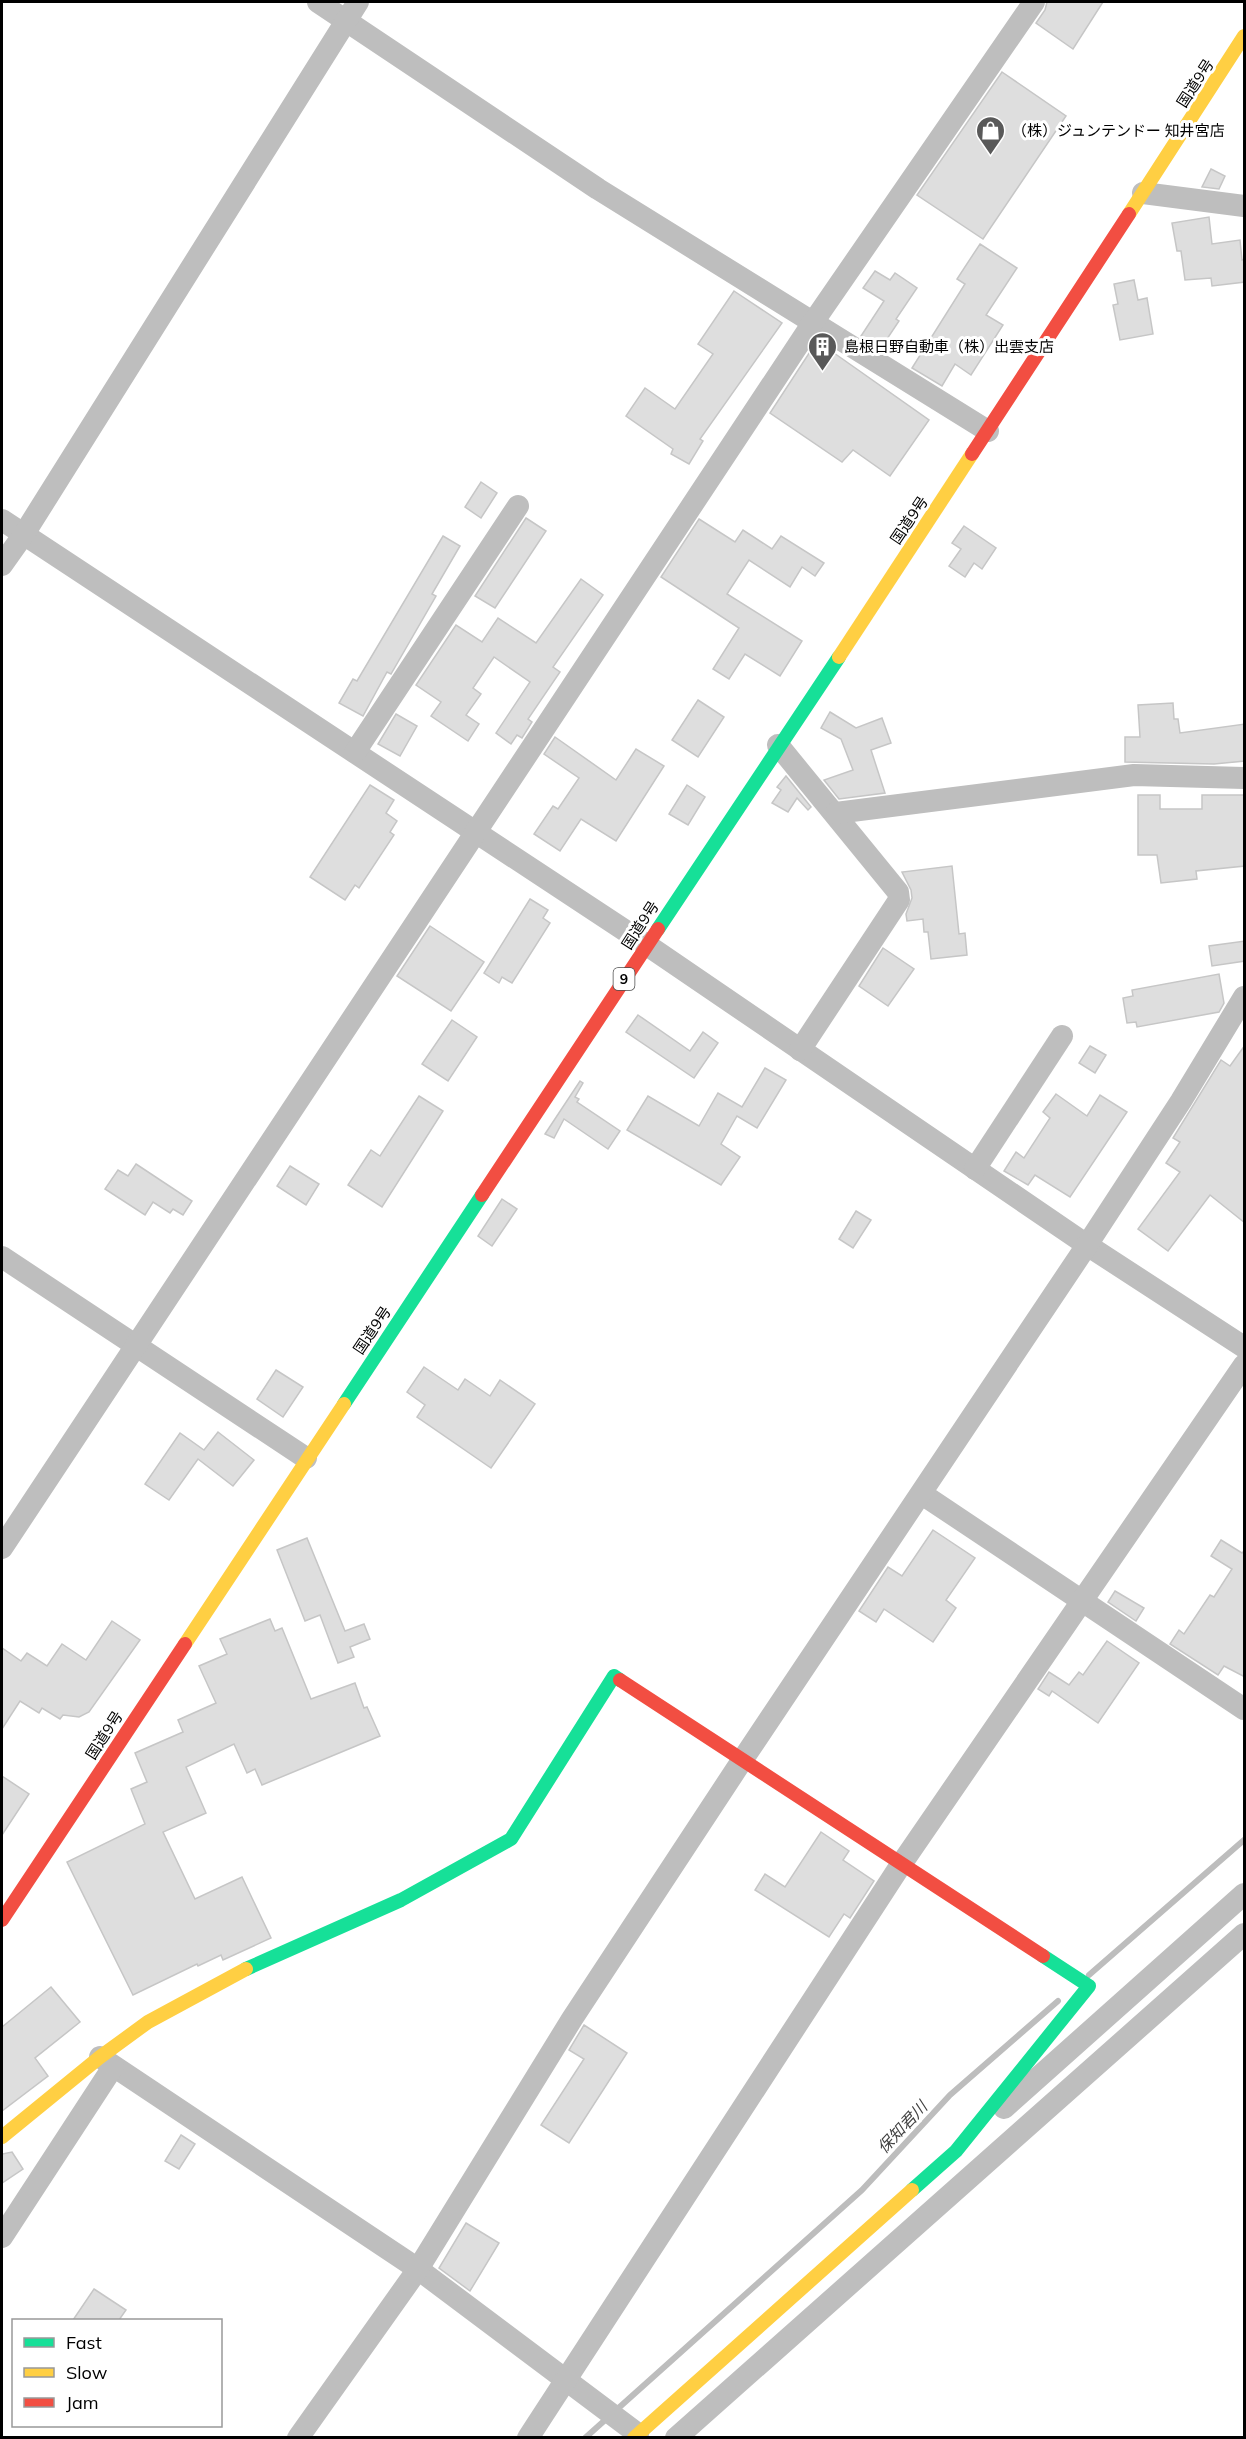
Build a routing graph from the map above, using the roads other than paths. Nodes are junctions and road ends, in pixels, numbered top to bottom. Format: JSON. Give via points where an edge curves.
{"nodes":[{"id":1,"x":318,"y":2,"type":"edge"},
{"id":2,"x":1034,"y":2,"type":"edge"},
{"id":3,"x":352,"y":10,"type":"edge"},
{"id":4,"x":1245,"y":36,"type":"edge"},
{"id":5,"x":1143,"y":193,"type":"junction"},
{"id":6,"x":1245,"y":206,"type":"edge"},
{"id":7,"x":814,"y":321,"type":"junction"},
{"id":8,"x":988,"y":431,"type":"junction"},
{"id":9,"x":518,"y":506,"type":"dead end"},
{"id":10,"x":2,"y":520,"type":"edge"},
{"id":11,"x":24,"y":534,"type":"junction"},
{"id":12,"x":2,"y":565,"type":"edge"},
{"id":13,"x":778,"y":745,"type":"junction"},
{"id":14,"x":355,"y":752,"type":"junction"},
{"id":15,"x":1245,"y":778,"type":"edge"},
{"id":16,"x":836,"y":813,"type":"junction"},
{"id":17,"x":475,"y":832,"type":"junction"},
{"id":18,"x":647,"y":945,"type":"junction"},
{"id":19,"x":1245,"y":997,"type":"edge"},
{"id":20,"x":1062,"y":1036,"type":"dead end"},
{"id":21,"x":800,"y":1050,"type":"junction"},
{"id":22,"x":975,"y":1169,"type":"junction"},
{"id":23,"x":1087,"y":1245,"type":"junction"},
{"id":24,"x":2,"y":1257,"type":"edge"},
{"id":25,"x":136,"y":1344,"type":"junction"},
{"id":26,"x":1245,"y":1347,"type":"edge"},
{"id":27,"x":1245,"y":1365,"type":"edge"},
{"id":28,"x":306,"y":1458,"type":"junction"},
{"id":29,"x":922,"y":1494,"type":"junction"},
{"id":30,"x":2,"y":1548,"type":"edge"},
{"id":31,"x":1082,"y":1602,"type":"junction"},
{"id":32,"x":1243,"y":1704,"type":"edge"},
{"id":33,"x":743,"y":1759,"type":"junction"},
{"id":34,"x":902,"y":1863,"type":"junction"},
{"id":35,"x":1245,"y":1893,"type":"edge"},
{"id":36,"x":2,"y":1920,"type":"edge"},
{"id":37,"x":1245,"y":1934,"type":"edge"},
{"id":38,"x":106,"y":2062,"type":"junction"},
{"id":39,"x":2,"y":2137,"type":"edge"},
{"id":40,"x":956,"y":2151,"type":"junction"},
{"id":41,"x":2,"y":2236,"type":"edge"},
{"id":42,"x":418,"y":2269,"type":"junction"},
{"id":43,"x":566,"y":2379,"type":"junction"},
{"id":44,"x":636,"y":2436,"type":"edge"},
{"id":45,"x":298,"y":2438,"type":"edge"},
{"id":46,"x":528,"y":2438,"type":"edge"},
{"id":47,"x":676,"y":2438,"type":"edge"}],
"edges":[{"from":1,"to":3,"type":"street"},
{"from":2,"to":7,"type":"street"},
{"from":3,"to":7,"type":"street","via":[[598,189]]},
{"from":3,"to":11,"type":"street"},
{"from":4,"to":5,"type":"main road","name":"国道9号","number":"9"},
{"from":5,"to":6,"type":"street"},
{"from":5,"to":8,"type":"main road","name":"国道9号","number":"9"},
{"from":7,"to":8,"type":"street"},
{"from":7,"to":17,"type":"street"},
{"from":8,"to":13,"type":"main road","name":"国道9号","number":"9"},
{"from":9,"to":14,"type":"street"},
{"from":10,"to":11,"type":"street"},
{"from":11,"to":12,"type":"street"},
{"from":11,"to":14,"type":"street"},
{"from":13,"to":16,"type":"street"},
{"from":13,"to":18,"type":"main road","name":"国道9号","number":"9"},
{"from":14,"to":17,"type":"street"},
{"from":15,"to":16,"type":"street","via":[[1134,775]]},
{"from":16,"to":21,"type":"street","via":[[898,892],[899,900]]},
{"from":17,"to":18,"type":"street"},
{"from":17,"to":25,"type":"street"},
{"from":18,"to":21,"type":"street"},
{"from":18,"to":28,"type":"main road","name":"国道9号","number":"9"},
{"from":19,"to":23,"type":"street"},
{"from":20,"to":22,"type":"street"},
{"from":21,"to":22,"type":"street"},
{"from":22,"to":23,"type":"street"},
{"from":23,"to":26,"type":"street"},
{"from":23,"to":29,"type":"street"},
{"from":24,"to":25,"type":"street"},
{"from":25,"to":28,"type":"street"},
{"from":25,"to":30,"type":"street"},
{"from":27,"to":31,"type":"street"},
{"from":28,"to":36,"type":"main road","name":"国道9号","number":"9"},
{"from":29,"to":31,"type":"street"},
{"from":29,"to":33,"type":"street"},
{"from":31,"to":32,"type":"street"},
{"from":31,"to":34,"type":"street"},
{"from":33,"to":34,"type":"main road"},
{"from":33,"to":38,"type":"main road","via":[[614,1676],[511,1839],[401,1900],[247,1968],[148,2022]]},
{"from":33,"to":42,"type":"street","via":[[572,2019]]},
{"from":34,"to":40,"type":"main road","via":[[1089,1986]]},
{"from":34,"to":43,"type":"street"},
{"from":35,"to":40,"type":"street"},
{"from":37,"to":47,"type":"street"},
{"from":38,"to":39,"type":"main road"},
{"from":38,"to":41,"type":"street"},
{"from":38,"to":42,"type":"street"},
{"from":40,"to":44,"type":"main road"},
{"from":42,"to":43,"type":"street"},
{"from":42,"to":45,"type":"street"},
{"from":43,"to":44,"type":"street"},
{"from":43,"to":46,"type":"street"}]}
